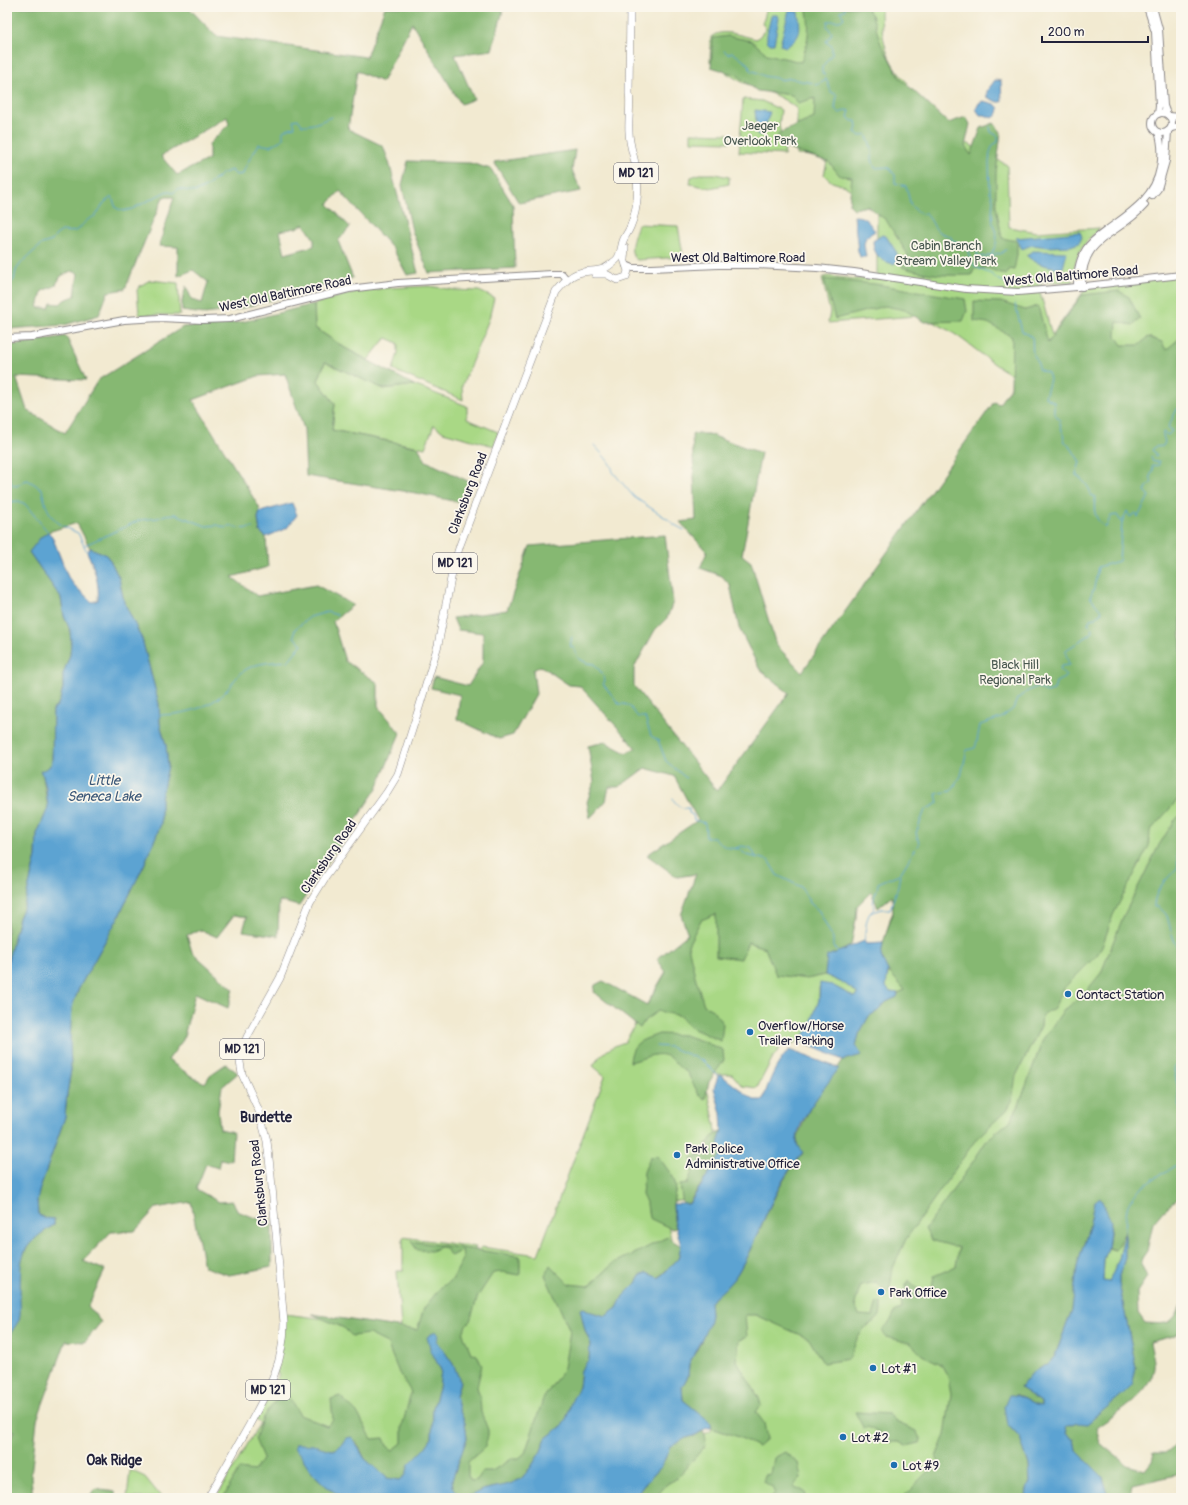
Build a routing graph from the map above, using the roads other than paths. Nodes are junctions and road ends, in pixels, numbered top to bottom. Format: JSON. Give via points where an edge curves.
{"nodes":[{"id":1,"x":630,"y":7,"type":"edge"},
{"id":2,"x":1147,"y":7,"type":"edge"},
{"id":3,"x":1152,"y":7,"type":"edge"},
{"id":4,"x":1158,"y":114,"type":"junction"},
{"id":5,"x":1168,"y":115,"type":"junction"},
{"id":6,"x":1181,"y":117,"type":"edge"},
{"id":7,"x":1181,"y":126,"type":"edge"},
{"id":8,"x":1169,"y":130,"type":"junction"},
{"id":9,"x":1158,"y":132,"type":"junction"},
{"id":10,"x":626,"y":236,"type":"junction"},
{"id":11,"x":613,"y":263,"type":"junction"},
{"id":12,"x":626,"y":264,"type":"junction"},
{"id":13,"x":652,"y":268,"type":"junction"},
{"id":14,"x":1181,"y":275,"type":"edge"},
{"id":15,"x":610,"y":276,"type":"junction"},
{"id":16,"x":626,"y":277,"type":"junction"},
{"id":17,"x":569,"y":279,"type":"junction"},
{"id":18,"x":1079,"y":287,"type":"junction"},
{"id":19,"x":7,"y":338,"type":"edge"},
{"id":20,"x":208,"y":1498,"type":"edge"}],
"edges":[{"from":1,"to":10,"type":"main road","number":"MD 121","via":[[629,93],[626,100],[636,169],[637,200]]},
{"from":2,"to":4,"type":"street","via":[[1155,32]]},
{"from":3,"to":5,"type":"street","via":[[1159,29],[1164,106]]},
{"from":4,"to":5,"type":"street"},
{"from":4,"to":9,"type":"street","via":[[1153,125]]},
{"from":5,"to":6,"type":"street"},
{"from":5,"to":8,"type":"street","via":[[1172,124]]},
{"from":7,"to":8,"type":"street"},
{"from":8,"to":9,"type":"street","via":[[1164,133]]},
{"from":8,"to":18,"type":"street","via":[[1166,161],[1158,188],[1139,212],[1101,239],[1089,252]]},
{"from":9,"to":18,"type":"street","via":[[1161,140],[1161,161],[1155,184],[1138,207],[1095,238],[1086,249],[1079,263]]},
{"from":10,"to":11,"type":"main road","via":[[620,255]]},
{"from":10,"to":12,"type":"main road"},
{"from":11,"to":12,"type":"main road","name":"Clarksburg Road","via":[[621,261]]},
{"from":11,"to":15,"type":"main road","via":[[608,271]]},
{"from":11,"to":17,"type":"main road","name":"Clarksburg Road","via":[[602,269],[579,272]]},
{"from":12,"to":13,"type":"street","name":"West Old Baltimore Road","via":[[633,268]]},
{"from":12,"to":16,"type":"main road"},
{"from":13,"to":16,"type":"street","name":"West Old Baltimore Road","via":[[633,272]]},
{"from":13,"to":18,"type":"street","name":"West Old Baltimore Road","via":[[718,265],[789,266],[854,272],[989,291],[1018,292]]},
{"from":14,"to":18,"type":"street","name":"West Old Baltimore Road"},
{"from":15,"to":16,"type":"main road","via":[[617,280]]},
{"from":15,"to":17,"type":"main road","via":[[603,273],[588,274]]},
{"from":17,"to":19,"type":"street","name":"West Old Baltimore Road","via":[[562,274],[552,274],[398,283],[349,289],[230,319],[118,320],[32,337]]},
{"from":17,"to":20,"type":"main road","name":"Clarksburg Road","number":"MD 121","via":[[556,292],[460,545],[436,653],[398,774],[310,902],[280,978],[241,1052],[242,1074],[265,1131],[283,1337],[279,1363],[271,1385]]}]}
